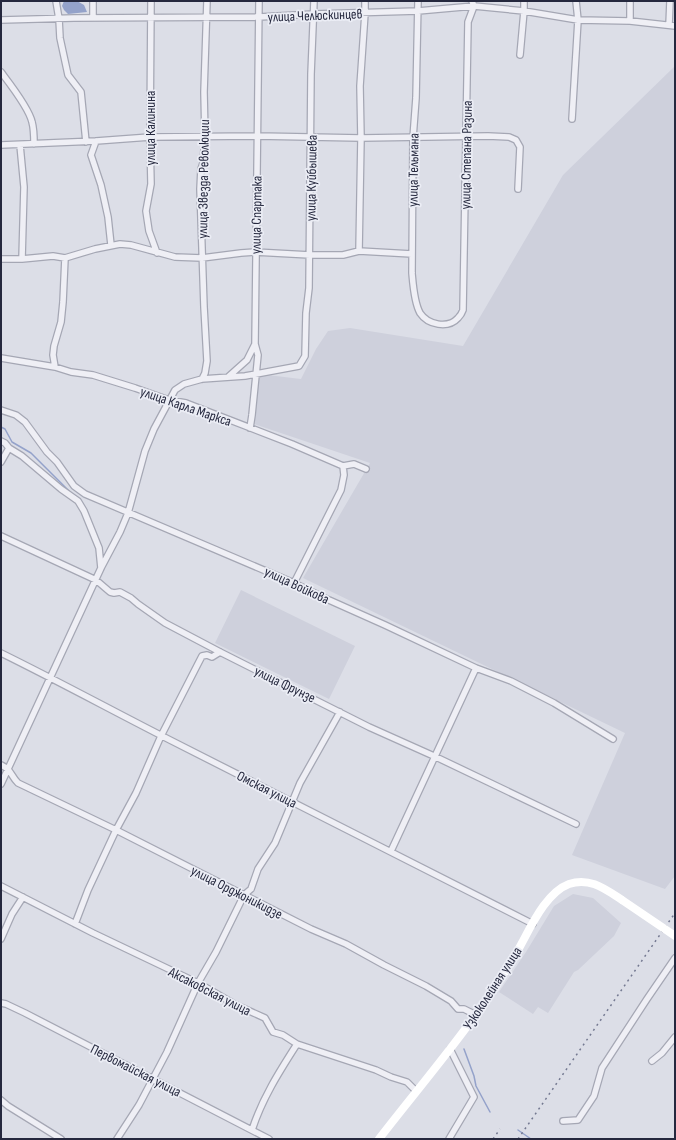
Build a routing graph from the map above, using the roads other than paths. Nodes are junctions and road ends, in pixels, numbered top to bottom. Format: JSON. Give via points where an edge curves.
{"nodes":[{"id":1,"x":56,"y":1,"type":"edge"},
{"id":2,"x":93,"y":1,"type":"edge"},
{"id":3,"x":151,"y":1,"type":"edge"},
{"id":4,"x":207,"y":1,"type":"edge"},
{"id":5,"x":259,"y":1,"type":"edge"},
{"id":6,"x":314,"y":1,"type":"edge"},
{"id":7,"x":365,"y":1,"type":"edge"},
{"id":8,"x":418,"y":1,"type":"edge"},
{"id":9,"x":524,"y":1,"type":"edge"},
{"id":10,"x":576,"y":1,"type":"edge"},
{"id":11,"x":630,"y":1,"type":"edge"},
{"id":12,"x":670,"y":1,"type":"edge"},
{"id":13,"x":473,"y":4,"type":"edge"},
{"id":14,"x":418,"y":11,"type":"junction"},
{"id":15,"x":524,"y":11,"type":"junction"},
{"id":16,"x":365,"y":13,"type":"junction"},
{"id":17,"x":314,"y":14,"type":"junction"},
{"id":18,"x":151,"y":17,"type":"junction"},
{"id":19,"x":93,"y":18,"type":"junction"},
{"id":20,"x":207,"y":18,"type":"junction"},
{"id":21,"x":259,"y":18,"type":"junction"},
{"id":22,"x":59,"y":19,"type":"junction"},
{"id":23,"x":1,"y":20,"type":"edge"},
{"id":24,"x":578,"y":20,"type":"junction"},
{"id":25,"x":630,"y":21,"type":"junction"},
{"id":26,"x":672,"y":25,"type":"edge"},
{"id":27,"x":520,"y":55,"type":"dead end"},
{"id":28,"x":1,"y":72,"type":"edge"},
{"id":29,"x":572,"y":119,"type":"dead end"},
{"id":30,"x":257,"y":136,"type":"junction"},
{"id":31,"x":466,"y":136,"type":"junction"},
{"id":32,"x":150,"y":137,"type":"junction"},
{"id":33,"x":205,"y":137,"type":"junction"},
{"id":34,"x":311,"y":137,"type":"junction"},
{"id":35,"x":361,"y":138,"type":"junction"},
{"id":36,"x":413,"y":138,"type":"junction"},
{"id":37,"x":96,"y":141,"type":"junction"},
{"id":38,"x":86,"y":142,"type":"junction"},
{"id":39,"x":20,"y":144,"type":"junction"},
{"id":40,"x":34,"y":144,"type":"junction"},
{"id":41,"x":1,"y":145,"type":"edge"},
{"id":42,"x":518,"y":189,"type":"dead end"},
{"id":43,"x":111,"y":245,"type":"junction"},
{"id":44,"x":359,"y":251,"type":"junction"},
{"id":45,"x":255,"y":252,"type":"junction"},
{"id":46,"x":157,"y":253,"type":"junction"},
{"id":47,"x":412,"y":254,"type":"junction"},
{"id":48,"x":310,"y":255,"type":"junction"},
{"id":49,"x":65,"y":258,"type":"junction"},
{"id":50,"x":202,"y":258,"type":"junction"},
{"id":51,"x":1,"y":259,"type":"edge"},
{"id":52,"x":22,"y":259,"type":"junction"},
{"id":53,"x":441,"y":325,"type":"joint"},
{"id":54,"x":255,"y":344,"type":"junction"},
{"id":55,"x":1,"y":358,"type":"edge"},
{"id":56,"x":56,"y":367,"type":"junction"},
{"id":57,"x":256,"y":374,"type":"junction"},
{"id":58,"x":227,"y":377,"type":"junction"},
{"id":59,"x":202,"y":379,"type":"junction"},
{"id":60,"x":169,"y":400,"type":"junction"},
{"id":61,"x":1,"y":410,"type":"edge"},
{"id":62,"x":250,"y":428,"type":"junction"},
{"id":63,"x":1,"y":441,"type":"edge"},
{"id":64,"x":9,"y":448,"type":"junction"},
{"id":65,"x":1,"y":462,"type":"edge"},
{"id":66,"x":343,"y":466,"type":"junction"},
{"id":67,"x":366,"y":469,"type":"dead end"},
{"id":68,"x":128,"y":513,"type":"junction"},
{"id":69,"x":1,"y":536,"type":"edge"},
{"id":70,"x":101,"y":568,"type":"junction"},
{"id":71,"x":96,"y":580,"type":"junction"},
{"id":72,"x":294,"y":582,"type":"junction"},
{"id":73,"x":220,"y":652,"type":"junction"},
{"id":74,"x":1,"y":653,"type":"edge"},
{"id":75,"x":476,"y":668,"type":"junction"},
{"id":76,"x":51,"y":677,"type":"junction"},
{"id":77,"x":340,"y":712,"type":"junction"},
{"id":78,"x":161,"y":736,"type":"junction"},
{"id":79,"x":613,"y":739,"type":"dead end"},
{"id":80,"x":436,"y":757,"type":"junction"},
{"id":81,"x":1,"y":765,"type":"edge"},
{"id":82,"x":8,"y":769,"type":"junction"},
{"id":83,"x":1,"y":784,"type":"edge"},
{"id":84,"x":293,"y":803,"type":"junction"},
{"id":85,"x":576,"y":824,"type":"dead end"},
{"id":86,"x":116,"y":830,"type":"junction"},
{"id":87,"x":391,"y":851,"type":"junction"},
{"id":88,"x":1,"y":886,"type":"edge"},
{"id":89,"x":244,"y":895,"type":"junction"},
{"id":90,"x":22,"y":897,"type":"junction"},
{"id":91,"x":75,"y":924,"type":"junction"},
{"id":92,"x":533,"y":924,"type":"junction"},
{"id":93,"x":675,"y":936,"type":"edge"},
{"id":94,"x":1,"y":939,"type":"edge"},
{"id":95,"x":675,"y":958,"type":"edge"},
{"id":96,"x":198,"y":983,"type":"junction"},
{"id":97,"x":3,"y":1003,"type":"edge"},
{"id":98,"x":476,"y":1015,"type":"junction"},
{"id":99,"x":675,"y":1037,"type":"edge"},
{"id":100,"x":297,"y":1044,"type":"junction"},
{"id":101,"x":450,"y":1049,"type":"junction"},
{"id":102,"x":652,"y":1061,"type":"dead end"},
{"id":103,"x":153,"y":1079,"type":"junction"},
{"id":104,"x":416,"y":1091,"type":"junction"},
{"id":105,"x":1,"y":1100,"type":"edge"},
{"id":106,"x":563,"y":1121,"type":"dead end"},
{"id":107,"x":252,"y":1130,"type":"junction"},
{"id":108,"x":61,"y":1139,"type":"edge"},
{"id":109,"x":117,"y":1139,"type":"edge"},
{"id":110,"x":269,"y":1139,"type":"edge"},
{"id":111,"x":379,"y":1139,"type":"edge"},
{"id":112,"x":449,"y":1139,"type":"edge"}],
"edges":[{"from":1,"to":22,"type":"street"},
{"from":2,"to":19,"type":"street"},
{"from":3,"to":18,"type":"street","name":"улица Калинина"},
{"from":4,"to":20,"type":"street","name":"улица Звезда Революции"},
{"from":5,"to":21,"type":"street","name":"улица Спартака"},
{"from":6,"to":17,"type":"street","name":"улица Куйбышева"},
{"from":7,"to":16,"type":"street"},
{"from":8,"to":14,"type":"street","name":"улица Тельмана"},
{"from":9,"to":15,"type":"street"},
{"from":10,"to":24,"type":"street"},
{"from":11,"to":25,"type":"street"},
{"from":12,"to":26,"type":"street"},
{"from":13,"to":14,"type":"street","name":"улица Челюскинцев"},
{"from":13,"to":15,"type":"street","name":"улица Челюскинцев"},
{"from":13,"to":31,"type":"street","name":"улица Степана Разина","via":[[468,22]]},
{"from":14,"to":16,"type":"street","name":"улица Челюскинцев"},
{"from":14,"to":36,"type":"street","name":"улица Тельмана"},
{"from":15,"to":24,"type":"street","name":"улица Челюскинцев"},
{"from":15,"to":27,"type":"street"},
{"from":16,"to":17,"type":"street","name":"улица Челюскинцев"},
{"from":16,"to":35,"type":"street","via":[[360,86]]},
{"from":17,"to":21,"type":"street","name":"улица Челюскинцев"},
{"from":17,"to":34,"type":"street","name":"улица Куйбышева"},
{"from":18,"to":19,"type":"street","name":"улица Челюскинцев"},
{"from":18,"to":20,"type":"street","name":"улица Челюскинцев"},
{"from":18,"to":32,"type":"street","name":"улица Калинина"},
{"from":19,"to":22,"type":"street","name":"улица Челюскинцев"},
{"from":20,"to":21,"type":"street","name":"улица Челюскинцев"},
{"from":20,"to":33,"type":"street","name":"улица Звезда Революции"},
{"from":21,"to":30,"type":"street","name":"улица Спартака"},
{"from":22,"to":23,"type":"street","name":"улица Челюскинцев"},
{"from":22,"to":38,"type":"street","via":[[60,38],[68,75],[81,92]]},
{"from":24,"to":25,"type":"street","name":"улица Челюскинцев"},
{"from":24,"to":29,"type":"street"},
{"from":25,"to":26,"type":"street","name":"улица Челюскинцев"},
{"from":28,"to":40,"type":"street","via":[[32,120]]},
{"from":30,"to":33,"type":"street"},
{"from":30,"to":34,"type":"street"},
{"from":30,"to":45,"type":"street","name":"улица Спартака"},
{"from":31,"to":36,"type":"street"},
{"from":31,"to":42,"type":"street","via":[[501,136],[516,140],[520,147]]},
{"from":31,"to":53,"type":"street","name":"улица Степана Разина","via":[[463,310],[453,322]]},
{"from":32,"to":33,"type":"street"},
{"from":32,"to":37,"type":"street"},
{"from":32,"to":46,"type":"street","name":"улица Калинина","via":[[151,184],[146,211],[149,231]]},
{"from":33,"to":50,"type":"street","name":"улица Звезда Революции","via":[[200,189]]},
{"from":34,"to":35,"type":"street"},
{"from":34,"to":48,"type":"street","name":"улица Куйбышева"},
{"from":35,"to":36,"type":"street"},
{"from":35,"to":44,"type":"street"},
{"from":36,"to":47,"type":"street","name":"улица Тельмана"},
{"from":37,"to":38,"type":"street"},
{"from":37,"to":43,"type":"street","via":[[91,155],[101,184]]},
{"from":38,"to":40,"type":"street"},
{"from":39,"to":40,"type":"street"},
{"from":39,"to":41,"type":"street"},
{"from":39,"to":52,"type":"street","via":[[24,193]]},
{"from":43,"to":46,"type":"street","via":[[131,245]]},
{"from":43,"to":49,"type":"street"},
{"from":44,"to":47,"type":"street"},
{"from":44,"to":48,"type":"street","via":[[343,255]]},
{"from":45,"to":48,"type":"street"},
{"from":45,"to":50,"type":"street"},
{"from":45,"to":54,"type":"street","name":"улица Спартака"},
{"from":46,"to":50,"type":"street"},
{"from":47,"to":53,"type":"street","name":"улица Тельмана","via":[[413,290],[420,312],[424,318]]},
{"from":48,"to":57,"type":"street","name":"улица Куйбышева","via":[[305,356],[299,366]]},
{"from":49,"to":52,"type":"street","via":[[53,256]]},
{"from":49,"to":56,"type":"street","via":[[62,315],[53,355]]},
{"from":50,"to":59,"type":"street","name":"улица Звезда Революции","via":[[208,361]]},
{"from":51,"to":52,"type":"street"},
{"from":54,"to":57,"type":"street","name":"улица Спартака","via":[[258,355]]},
{"from":54,"to":58,"type":"street","via":[[247,360]]},
{"from":55,"to":56,"type":"street","name":"улица Карла Маркса"},
{"from":56,"to":60,"type":"street","name":"улица Карла Маркса","via":[[119,383]]},
{"from":57,"to":58,"type":"street"},
{"from":57,"to":62,"type":"street","name":"улица Спартака"},
{"from":58,"to":59,"type":"street"},
{"from":59,"to":60,"type":"street","via":[[184,384]]},
{"from":60,"to":62,"type":"street","name":"улица Карла Маркса","via":[[186,403]]},
{"from":60,"to":68,"type":"street","via":[[146,451]]},
{"from":61,"to":68,"type":"street","name":"улица Войкова","via":[[16,415],[25,422],[74,486],[85,494]]},
{"from":62,"to":66,"type":"street","name":"улица Карла Маркса"},
{"from":63,"to":64,"type":"street"},
{"from":64,"to":65,"type":"street"},
{"from":64,"to":70,"type":"street","via":[[78,501],[99,548]]},
{"from":66,"to":67,"type":"street","name":"улица Карла Маркса","via":[[354,464]]},
{"from":66,"to":72,"type":"street","via":[[341,490]]},
{"from":68,"to":70,"type":"street"},
{"from":68,"to":72,"type":"street","name":"улица Войкова"},
{"from":69,"to":71,"type":"street","name":"улица Фрунзе"},
{"from":70,"to":71,"type":"street"},
{"from":71,"to":73,"type":"street","name":"улица Фрунзе","via":[[110,592],[120,592],[165,623]]},
{"from":71,"to":76,"type":"street"},
{"from":72,"to":75,"type":"street","name":"улица Войкова"},
{"from":73,"to":77,"type":"street","name":"улица Фрунзе"},
{"from":73,"to":78,"type":"street","via":[[212,657],[202,656]]},
{"from":74,"to":76,"type":"street","name":"Омская улица"},
{"from":75,"to":79,"type":"street","name":"улица Войкова","via":[[511,681],[554,703]]},
{"from":75,"to":80,"type":"street"},
{"from":76,"to":78,"type":"street","name":"Омская улица"},
{"from":76,"to":82,"type":"street"},
{"from":77,"to":80,"type":"street","name":"улица Фрунзе"},
{"from":77,"to":84,"type":"street","via":[[300,784]]},
{"from":78,"to":84,"type":"street","name":"Омская улица"},
{"from":78,"to":86,"type":"street","via":[[136,793]]},
{"from":80,"to":85,"type":"street","name":"улица Фрунзе"},
{"from":80,"to":87,"type":"street"},
{"from":81,"to":82,"type":"street","name":"улица Орджоникидзе"},
{"from":82,"to":83,"type":"street"},
{"from":82,"to":86,"type":"street","name":"улица Орджоникидзе","via":[[18,783]]},
{"from":84,"to":87,"type":"street","name":"Омская улица"},
{"from":84,"to":89,"type":"street","via":[[258,869],[251,889]]},
{"from":86,"to":89,"type":"street","name":"улица Орджоникидзе"},
{"from":86,"to":91,"type":"street"},
{"from":87,"to":92,"type":"street","name":"Омская улица"},
{"from":88,"to":90,"type":"street","name":"Аксаковская улица"},
{"from":89,"to":96,"type":"street"},
{"from":89,"to":98,"type":"street","name":"улица Орджоникидзе","via":[[346,944],[426,986],[451,1001],[458,1009]]},
{"from":90,"to":91,"type":"street","name":"Аксаковская улица"},
{"from":90,"to":94,"type":"street"},
{"from":91,"to":96,"type":"street","name":"Аксаковская улица"},
{"from":92,"to":93,"type":"street","name":"Узкоколейная улица","bridge":true,"via":[[555,892],[568,884],[581,882],[594,884],[622,900]]},
{"from":92,"to":98,"type":"street","name":"Узкоколейная улица"},
{"from":95,"to":106,"type":"street","via":[[602,1068],[594,1096],[578,1120]]},
{"from":96,"to":100,"type":"street","name":"Аксаковская улица","via":[[265,1018],[273,1032]]},
{"from":96,"to":103,"type":"street"},
{"from":97,"to":103,"type":"street","name":"Первомайская улица"},
{"from":98,"to":101,"type":"street","name":"Узкоколейная улица"},
{"from":99,"to":102,"type":"street"},
{"from":100,"to":104,"type":"street","name":"Аксаковская улица","via":[[407,1082]]},
{"from":100,"to":107,"type":"street","via":[[271,1085]]},
{"from":101,"to":104,"type":"street","name":"Узкоколейная улица"},
{"from":101,"to":112,"type":"street","via":[[474,1097]]},
{"from":103,"to":107,"type":"street","name":"Первомайская улица"},
{"from":103,"to":109,"type":"street"},
{"from":104,"to":111,"type":"street","name":"Узкоколейная улица"},
{"from":105,"to":108,"type":"street"},
{"from":107,"to":110,"type":"street","name":"Первомайская улица"}]}
